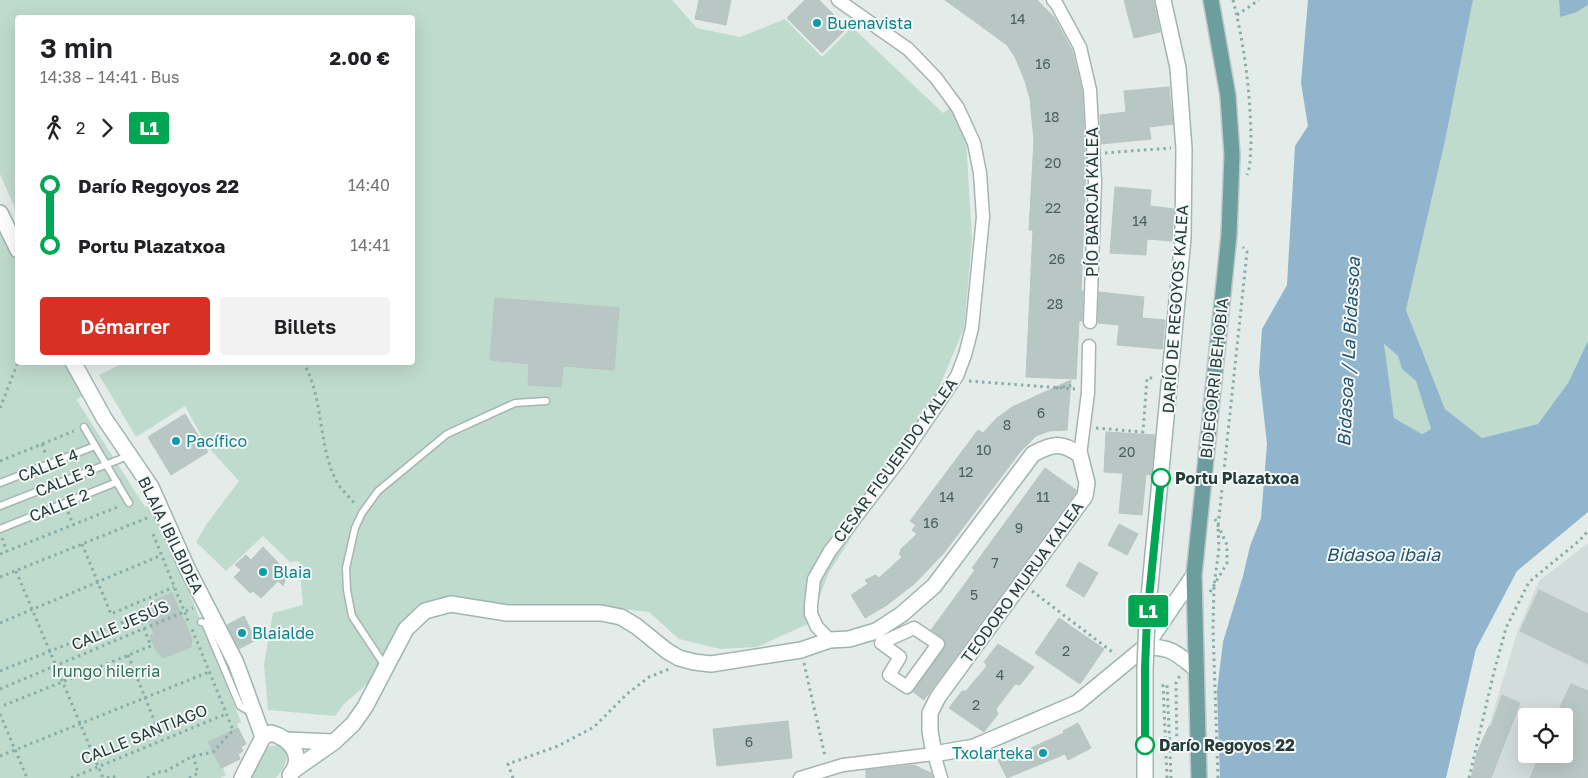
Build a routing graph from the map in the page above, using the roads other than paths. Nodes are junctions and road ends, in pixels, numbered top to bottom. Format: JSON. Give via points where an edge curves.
{"nodes":[{"id":1,"x":838,"y":0,"type":"edge"},
{"id":2,"x":1053,"y":0,"type":"edge"},
{"id":3,"x":1163,"y":0,"type":"edge"},
{"id":4,"x":1211,"y":0,"type":"edge"},
{"id":5,"x":0,"y":213,"type":"edge"},
{"id":6,"x":15,"y":244,"type":"edge"},
{"id":7,"x":1090,"y":322,"type":"dead end"},
{"id":8,"x":1089,"y":346,"type":"dead end"},
{"id":9,"x":75,"y":365,"type":"edge"},
{"id":10,"x":546,"y":401,"type":"dead end"},
{"id":11,"x":84,"y":427,"type":"road end"},
{"id":12,"x":95,"y":446,"type":"junction"},
{"id":13,"x":130,"y":455,"type":"junction"},
{"id":14,"x":1080,"y":455,"type":"junction"},
{"id":15,"x":106,"y":464,"type":"junction"},
{"id":16,"x":117,"y":482,"type":"junction"},
{"id":17,"x":0,"y":483,"type":"edge"},
{"id":18,"x":129,"y":503,"type":"road end"},
{"id":19,"x":0,"y":506,"type":"edge"},
{"id":20,"x":0,"y":531,"type":"edge"},
{"id":21,"x":1194,"y":575,"type":"junction"},
{"id":22,"x":201,"y":622,"type":"dead end"},
{"id":23,"x":914,"y":628,"type":"joint"},
{"id":24,"x":830,"y":640,"type":"junction"},
{"id":25,"x":1145,"y":647,"type":"junction"},
{"id":26,"x":386,"y":666,"type":"junction"},
{"id":27,"x":1195,"y":668,"type":"junction"},
{"id":28,"x":255,"y":715,"type":"junction"},
{"id":29,"x":267,"y":735,"type":"junction"},
{"id":30,"x":286,"y":740,"type":"junction"},
{"id":31,"x":334,"y":742,"type":"junction"},
{"id":32,"x":934,"y":754,"type":"junction"},
{"id":33,"x":827,"y":772,"type":"edge"},
{"id":34,"x":291,"y":774,"type":"edge"},
{"id":35,"x":1144,"y":776,"type":"edge"},
{"id":36,"x":242,"y":778,"type":"edge"},
{"id":37,"x":800,"y":778,"type":"edge"},
{"id":38,"x":941,"y":778,"type":"edge"},
{"id":39,"x":1199,"y":778,"type":"edge"}],
"edges":[{"from":1,"to":24,"type":"street","name":"CESAR FIGUERIDO KALEA","via":[[908,49],[936,78],[958,108],[974,143],[983,216],[972,328],[957,376],[830,551],[814,578],[812,614],[817,627]]},
{"from":2,"to":7,"type":"street","name":"PÍO BAROJA KALEA","via":[[1080,47],[1090,90],[1095,182]]},
{"from":3,"to":35,"type":"street","name":"DARÍO DE REGOYOS KALEA","bridge":true,"via":[[1178,68],[1184,149],[1183,238],[1147,618]]},
{"from":4,"to":21,"type":"main road","via":[[1228,96],[1232,155],[1229,235]]},
{"from":5,"to":6,"type":"street"},
{"from":8,"to":14,"type":"street","via":[[1088,393]]},
{"from":9,"to":13,"type":"street","name":"BLAIA IBILBIDEA","via":[[104,418]]},
{"from":10,"to":26,"type":"lane","via":[[515,403],[447,434],[378,491],[362,513],[354,528],[346,568],[346,590],[352,616]]},
{"from":11,"to":12,"type":"lane"},
{"from":12,"to":15,"type":"lane"},
{"from":12,"to":17,"type":"lane","name":"CALLE 4"},
{"from":13,"to":15,"type":"lane","name":"CALLE 3"},
{"from":13,"to":28,"type":"street","name":"BLAIA IBILBIDEA","via":[[151,487],[188,570],[236,663]]},
{"from":14,"to":24,"type":"street","via":[[1068,446],[1050,445],[1033,454],[934,586],[902,614],[876,631],[849,639]]},
{"from":14,"to":32,"type":"street","name":"TEODORO MURUA KALEA","via":[[1087,483],[1085,496],[938,697],[930,713]]},
{"from":15,"to":16,"type":"lane"},
{"from":15,"to":19,"type":"lane","name":"CALLE 3"},
{"from":16,"to":18,"type":"lane"},
{"from":16,"to":20,"type":"lane","name":"CALLE 2"},
{"from":21,"to":25,"type":"street"},
{"from":21,"to":27,"type":"main road"},
{"from":22,"to":28,"type":"lane","via":[[205,623],[240,706]]},
{"from":23,"to":23,"type":"street","via":[[938,644],[906,687],[889,675],[900,657],[881,643]]},
{"from":24,"to":26,"type":"street","via":[[800,650],[711,664],[680,658],[621,617],[601,613],[507,613],[451,604],[425,611],[406,629]]},
{"from":25,"to":27,"type":"street","via":[[1173,651]]},
{"from":25,"to":32,"type":"street","via":[[1076,703],[974,747]]},
{"from":26,"to":31,"type":"street","via":[[353,724]]},
{"from":27,"to":39,"type":"main road"},
{"from":28,"to":29,"type":"street","name":"BLAIA IBILBIDEA"},
{"from":29,"to":30,"type":"street","via":[[282,736]]},
{"from":29,"to":36,"type":"street"},
{"from":30,"to":31,"type":"street"},
{"from":30,"to":34,"type":"street","via":[[292,745],[297,758]]},
{"from":31,"to":34,"type":"street"},
{"from":32,"to":33,"type":"street","via":[[843,765]]},
{"from":32,"to":38,"type":"street"},
{"from":33,"to":37,"type":"street"}]}
